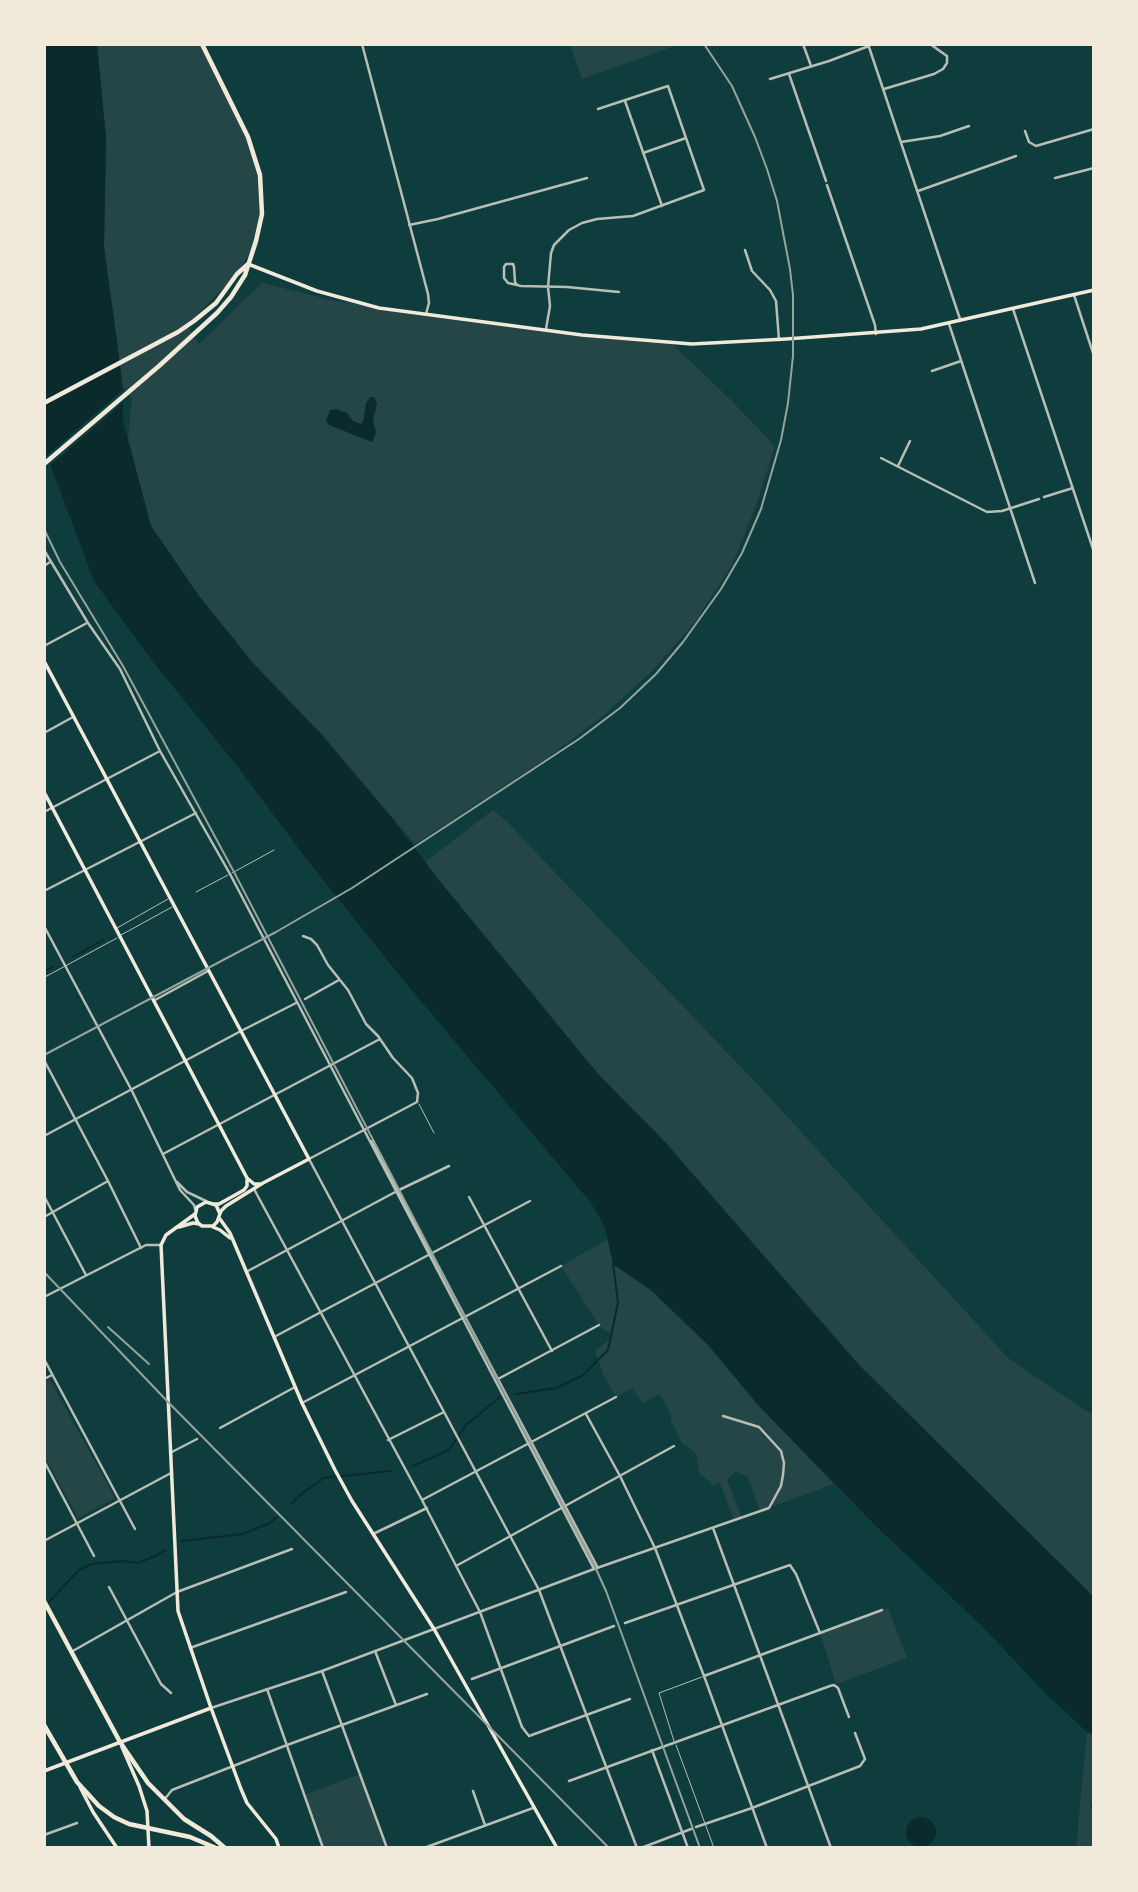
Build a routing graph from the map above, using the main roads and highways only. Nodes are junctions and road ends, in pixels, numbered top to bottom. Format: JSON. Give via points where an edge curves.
{"nodes":[{"id":1,"x":202,"y":44,"type":"edge"},
{"id":2,"x":248,"y":264,"type":"junction"},
{"id":3,"x":1094,"y":290,"type":"edge"},
{"id":4,"x":44,"y":403,"type":"edge"},
{"id":5,"x":44,"y":464,"type":"edge"},
{"id":6,"x":44,"y":661,"type":"edge"},
{"id":7,"x":44,"y":792,"type":"edge"},
{"id":8,"x":247,"y":1178,"type":"junction"},
{"id":9,"x":263,"y":1183,"type":"junction"},
{"id":10,"x":211,"y":1203,"type":"junction"},
{"id":11,"x":195,"y":1212,"type":"junction"},
{"id":12,"x":220,"y":1216,"type":"junction"},
{"id":13,"x":200,"y":1225,"type":"junction"},
{"id":14,"x":211,"y":1227,"type":"junction"},
{"id":15,"x":177,"y":1228,"type":"junction"},
{"id":16,"x":231,"y":1240,"type":"junction"},
{"id":17,"x":44,"y":1601,"type":"edge"},
{"id":18,"x":211,"y":1709,"type":"junction"},
{"id":19,"x":44,"y":1725,"type":"edge"},
{"id":20,"x":120,"y":1742,"type":"junction"},
{"id":21,"x":65,"y":1763,"type":"junction"},
{"id":22,"x":44,"y":1771,"type":"edge"},
{"id":23,"x":77,"y":1782,"type":"junction"},
{"id":24,"x":149,"y":1829,"type":"junction"},
{"id":25,"x":117,"y":1848,"type":"edge"},
{"id":26,"x":149,"y":1848,"type":"edge"},
{"id":27,"x":216,"y":1848,"type":"edge"},
{"id":28,"x":225,"y":1848,"type":"edge"},
{"id":29,"x":279,"y":1848,"type":"edge"},
{"id":30,"x":557,"y":1848,"type":"edge"}],
"edges":[{"from":1,"to":2,"type":"highway","via":[[248,137],[260,175],[262,214]]},
{"from":2,"to":3,"type":"main road","via":[[371,306],[514,327],[676,343],[908,331]]},
{"from":2,"to":4,"type":"highway","via":[[216,303],[178,332]]},
{"from":2,"to":5,"type":"highway","via":[[231,297]]},
{"from":6,"to":9,"type":"main road","via":[[309,1159]]},
{"from":7,"to":8,"type":"main road"},
{"from":8,"to":9,"type":"main road","via":[[254,1184]]},
{"from":8,"to":10,"type":"main road","via":[[244,1190],[219,1204]]},
{"from":9,"to":12,"type":"main road","via":[[226,1206]]},
{"from":10,"to":11,"type":"main road","via":[[200,1205]]},
{"from":10,"to":12,"type":"main road"},
{"from":11,"to":13,"type":"main road"},
{"from":11,"to":15,"type":"main road"},
{"from":12,"to":14,"type":"main road"},
{"from":12,"to":16,"type":"main road"},
{"from":13,"to":14,"type":"main road"},
{"from":13,"to":15,"type":"main road"},
{"from":14,"to":16,"type":"main road"},
{"from":15,"to":18,"type":"main road","via":[[161,1245],[178,1611]]},
{"from":16,"to":30,"type":"main road","via":[[335,1470],[434,1629]]},
{"from":17,"to":20,"type":"highway"},
{"from":18,"to":20,"type":"main road"},
{"from":18,"to":29,"type":"main road","via":[[247,1803]]},
{"from":19,"to":21,"type":"highway"},
{"from":20,"to":21,"type":"main road"},
{"from":20,"to":24,"type":"main road","via":[[139,1786]]},
{"from":20,"to":28,"type":"highway","via":[[164,1800]]},
{"from":21,"to":22,"type":"main road"},
{"from":21,"to":23,"type":"highway"},
{"from":23,"to":24,"type":"highway","via":[[114,1816]]},
{"from":23,"to":25,"type":"main road"},
{"from":24,"to":26,"type":"main road"},
{"from":24,"to":27,"type":"highway"}]}
